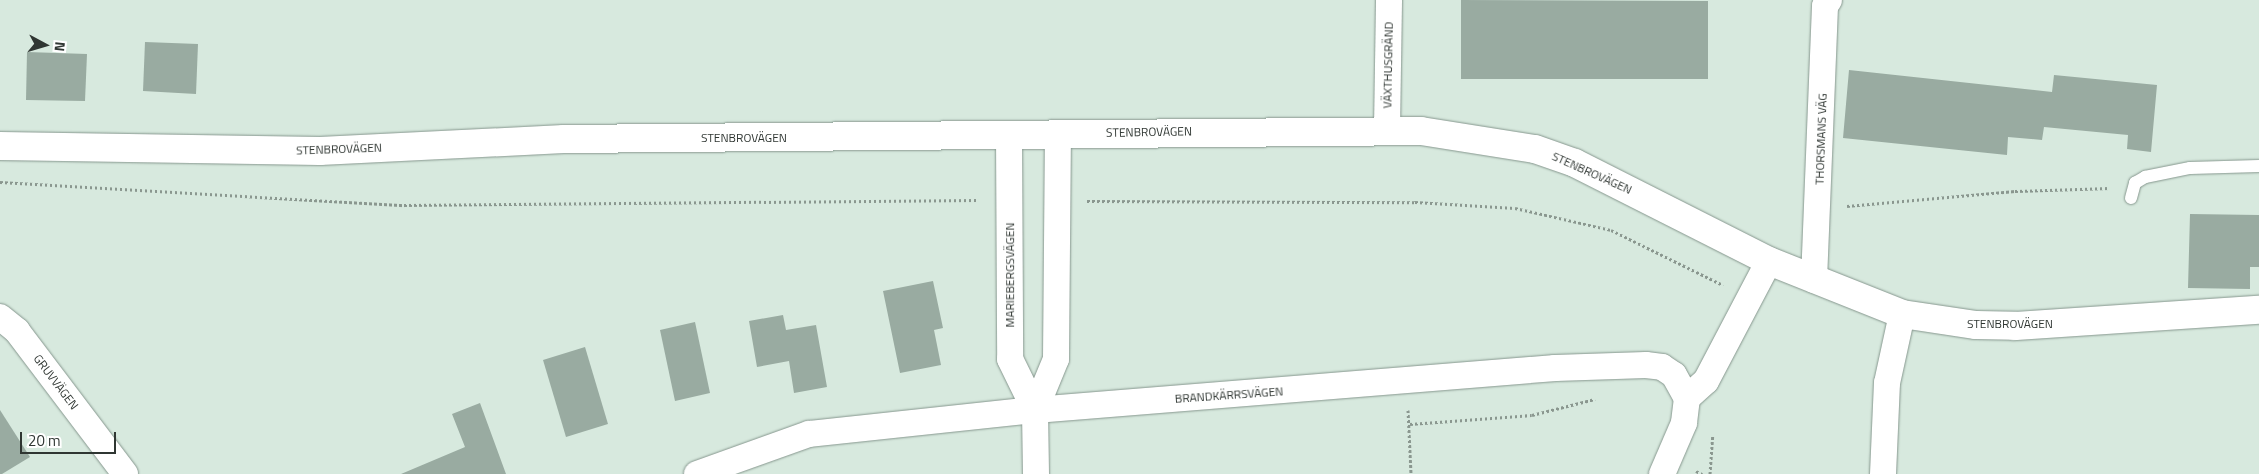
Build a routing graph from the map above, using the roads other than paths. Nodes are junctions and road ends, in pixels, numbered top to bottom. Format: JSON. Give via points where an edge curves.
{"nodes":[{"id":1,"x":1389,"y":0,"type":"edge"},
{"id":2,"x":1829,"y":0,"type":"edge"},
{"id":3,"x":1387,"y":129,"type":"junction"},
{"id":4,"x":1058,"y":133,"type":"junction"},
{"id":5,"x":1008,"y":134,"type":"junction"},
{"id":6,"x":0,"y":146,"type":"edge"},
{"id":7,"x":2259,"y":166,"type":"edge"},
{"id":8,"x":2132,"y":193,"type":"road end"},
{"id":9,"x":1769,"y":261,"type":"junction"},
{"id":10,"x":1814,"y":280,"type":"junction"},
{"id":11,"x":2259,"y":310,"type":"edge"},
{"id":12,"x":1902,"y":314,"type":"junction"},
{"id":13,"x":0,"y":317,"type":"edge"},
{"id":14,"x":1686,"y":398,"type":"junction"},
{"id":15,"x":1035,"y":410,"type":"junction"},
{"id":16,"x":1666,"y":467,"type":"edge"},
{"id":17,"x":125,"y":474,"type":"edge"},
{"id":18,"x":697,"y":474,"type":"edge"},
{"id":19,"x":1036,"y":474,"type":"edge"},
{"id":20,"x":1883,"y":474,"type":"edge"}],
"edges":[{"from":1,"to":3,"type":"street","name":"VÄXTHUSGRÄND"},
{"from":2,"to":10,"type":"street","name":"THORSMANS VÄG","via":[[1826,6]]},
{"from":3,"to":4,"type":"street","name":"STENBROVÄGEN"},
{"from":3,"to":9,"type":"street","name":"STENBROVÄGEN","via":[[1535,149],[1575,163]]},
{"from":4,"to":5,"type":"street","name":"STENBROVÄGEN"},
{"from":4,"to":15,"type":"street","name":"MARIEBERGSVÄGEN","via":[[1056,359]]},
{"from":5,"to":6,"type":"street","name":"STENBROVÄGEN","via":[[564,139],[320,150]]},
{"from":5,"to":15,"type":"street","name":"MARIEBERGSVÄGEN","via":[[1010,359]]},
{"from":7,"to":8,"type":"lane","via":[[2190,168],[2146,177],[2135,183]]},
{"from":9,"to":10,"type":"street","name":"STENBROVÄGEN"},
{"from":9,"to":14,"type":"street","via":[[1706,381]]},
{"from":10,"to":12,"type":"street","name":"STENBROVÄGEN"},
{"from":11,"to":12,"type":"street","name":"STENBROVÄGEN","via":[[2015,326],[1976,326]]},
{"from":12,"to":20,"type":"street","via":[[1887,383]]},
{"from":13,"to":17,"type":"street","name":"GRUVVÄGEN","via":[[17,331]]},
{"from":14,"to":15,"type":"street","name":"BRANDKÄRRSVÄGEN","via":[[1674,375],[1662,367],[1646,365],[1555,368]]},
{"from":14,"to":16,"type":"street","via":[[1684,423]]},
{"from":15,"to":18,"type":"street","name":"BRANDKÄRRSVÄGEN","via":[[809,434]]},
{"from":15,"to":19,"type":"street","name":"MARIEBERGSVÄGEN"}]}
